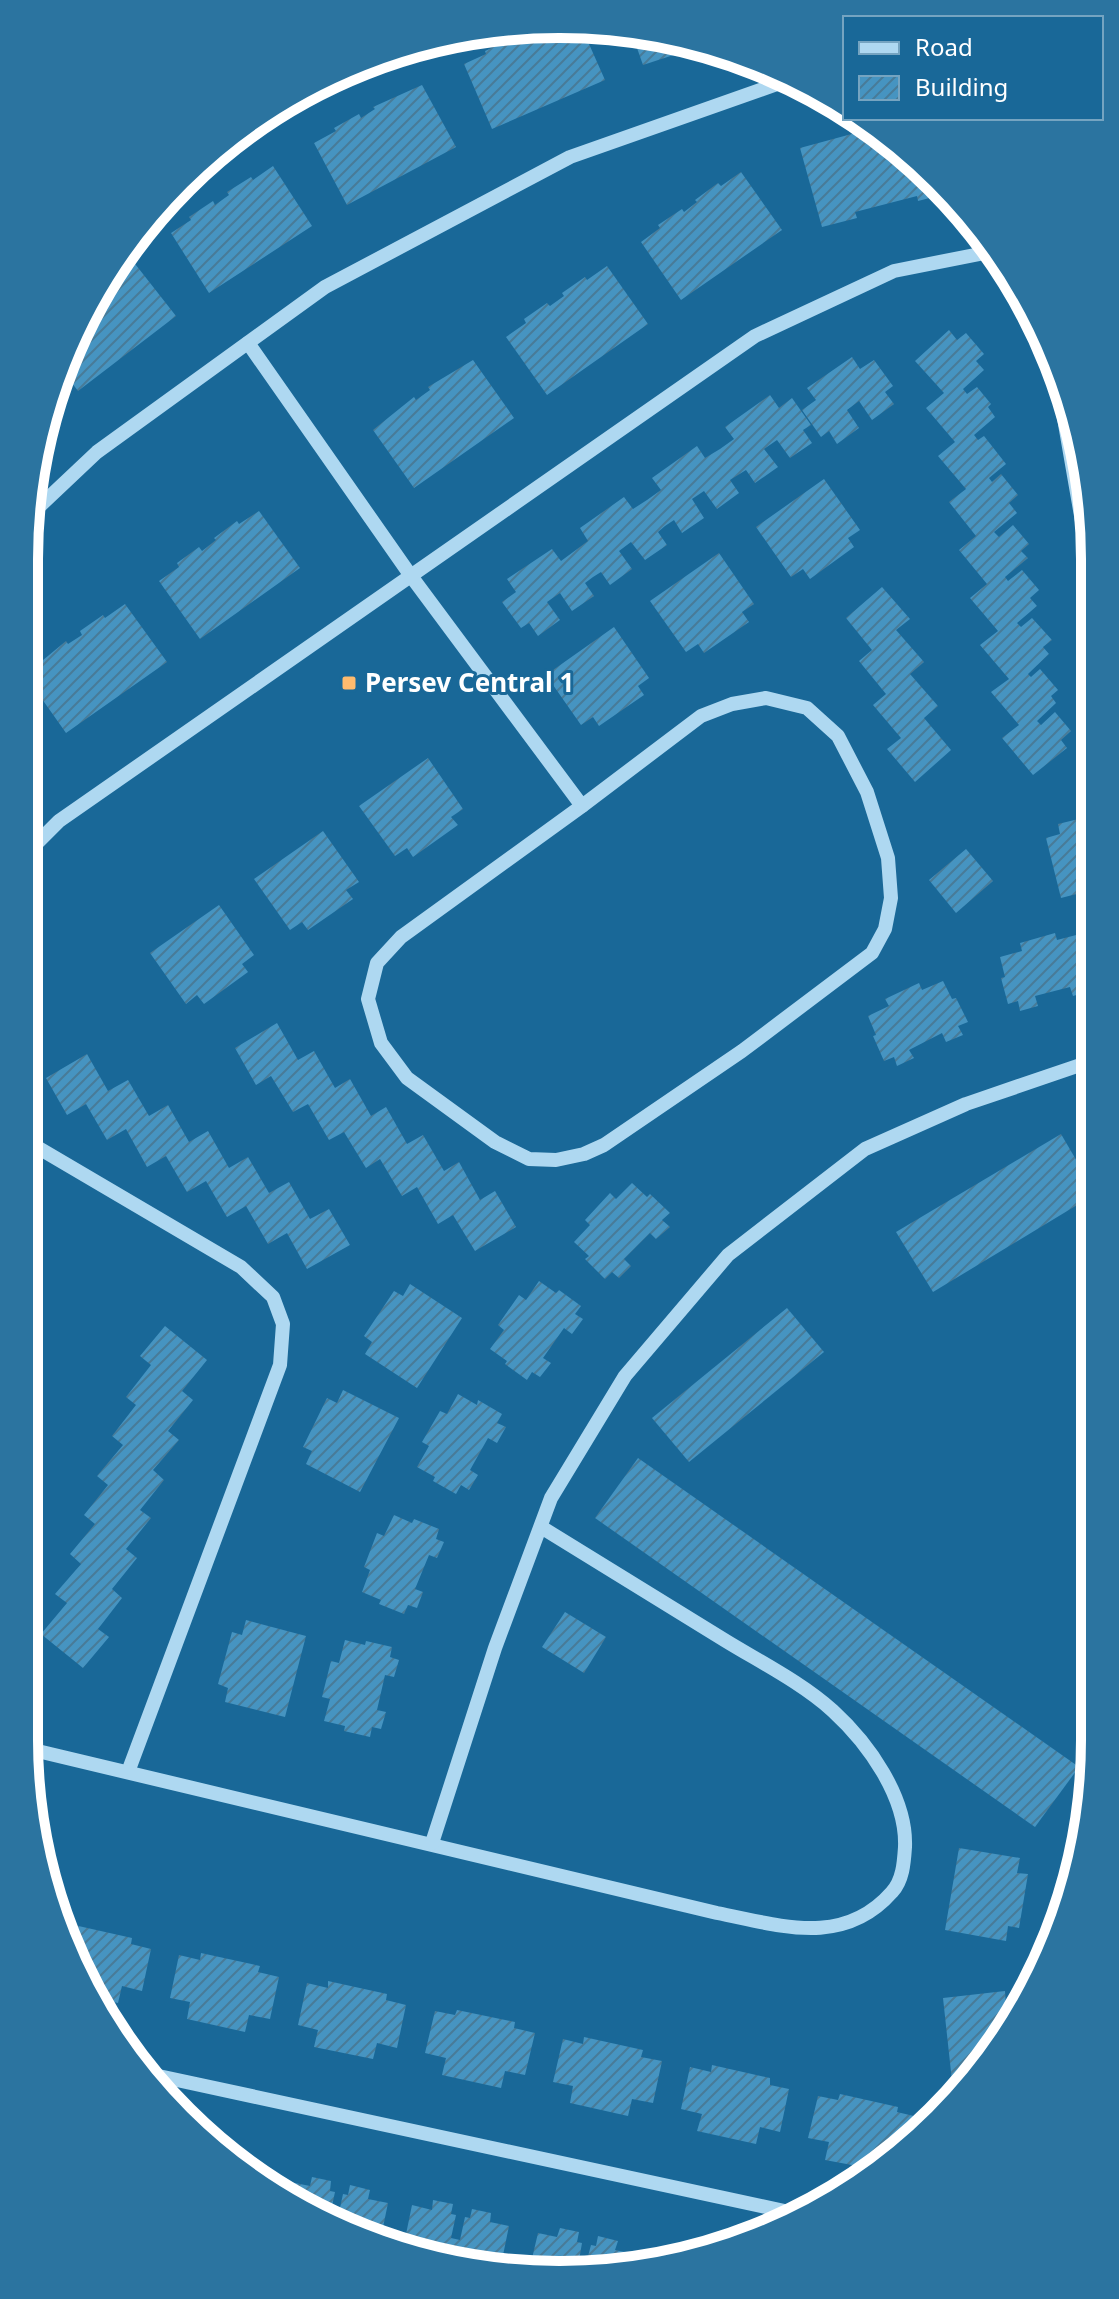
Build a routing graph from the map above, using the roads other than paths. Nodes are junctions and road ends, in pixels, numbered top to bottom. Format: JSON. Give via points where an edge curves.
{"nodes":[{"id":1,"x":774,"y":85,"type":"edge"},
{"id":2,"x":981,"y":254,"type":"edge"},
{"id":3,"x":248,"y":343,"type":"junction"},
{"id":4,"x":1071,"y":457,"type":"edge"},
{"id":5,"x":1077,"y":495,"type":"edge"},
{"id":6,"x":41,"y":505,"type":"edge"},
{"id":7,"x":411,"y":576,"type":"junction"},
{"id":8,"x":582,"y":806,"type":"junction"},
{"id":9,"x":38,"y":842,"type":"edge"},
{"id":10,"x":1081,"y":1065,"type":"edge"},
{"id":11,"x":38,"y":1148,"type":"edge"},
{"id":12,"x":541,"y":1527,"type":"junction"},
{"id":13,"x":38,"y":1751,"type":"edge"},
{"id":14,"x":128,"y":1772,"type":"junction"},
{"id":15,"x":432,"y":1843,"type":"junction"},
{"id":16,"x":162,"y":2077,"type":"edge"},
{"id":17,"x":782,"y":2211,"type":"edge"}],
"edges":[{"from":1,"to":3,"type":"street","via":[[570,157],[325,287]]},
{"from":2,"to":7,"type":"street","via":[[894,271],[755,336]]},
{"from":3,"to":6,"type":"street","via":[[97,452]]},
{"from":3,"to":7,"type":"street"},
{"from":4,"to":5,"type":"street"},
{"from":7,"to":8,"type":"street"},
{"from":7,"to":9,"type":"street","via":[[59,821]]},
{"from":8,"to":8,"type":"street","via":[[401,937],[377,963],[368,999],[381,1043],[407,1078],[495,1142],[529,1159],[556,1160],[604,1145],[742,1051],[872,953],[885,929],[891,898],[888,858],[867,792],[838,736],[807,708],[766,698],[701,716]]},
{"from":10,"to":12,"type":"street","via":[[966,1104],[865,1149],[728,1255],[625,1376],[551,1498]]},
{"from":11,"to":14,"type":"street","via":[[241,1267],[273,1297],[283,1324],[280,1365]]},
{"from":12,"to":15,"type":"street","via":[[495,1648]]},
{"from":12,"to":15,"type":"street","via":[[833,1711],[867,1749],[892,1789],[906,1834],[904,1869],[894,1891],[861,1918],[831,1928],[801,1929]]},
{"from":13,"to":14,"type":"street"},
{"from":14,"to":15,"type":"street"},
{"from":16,"to":17,"type":"street"}]}
